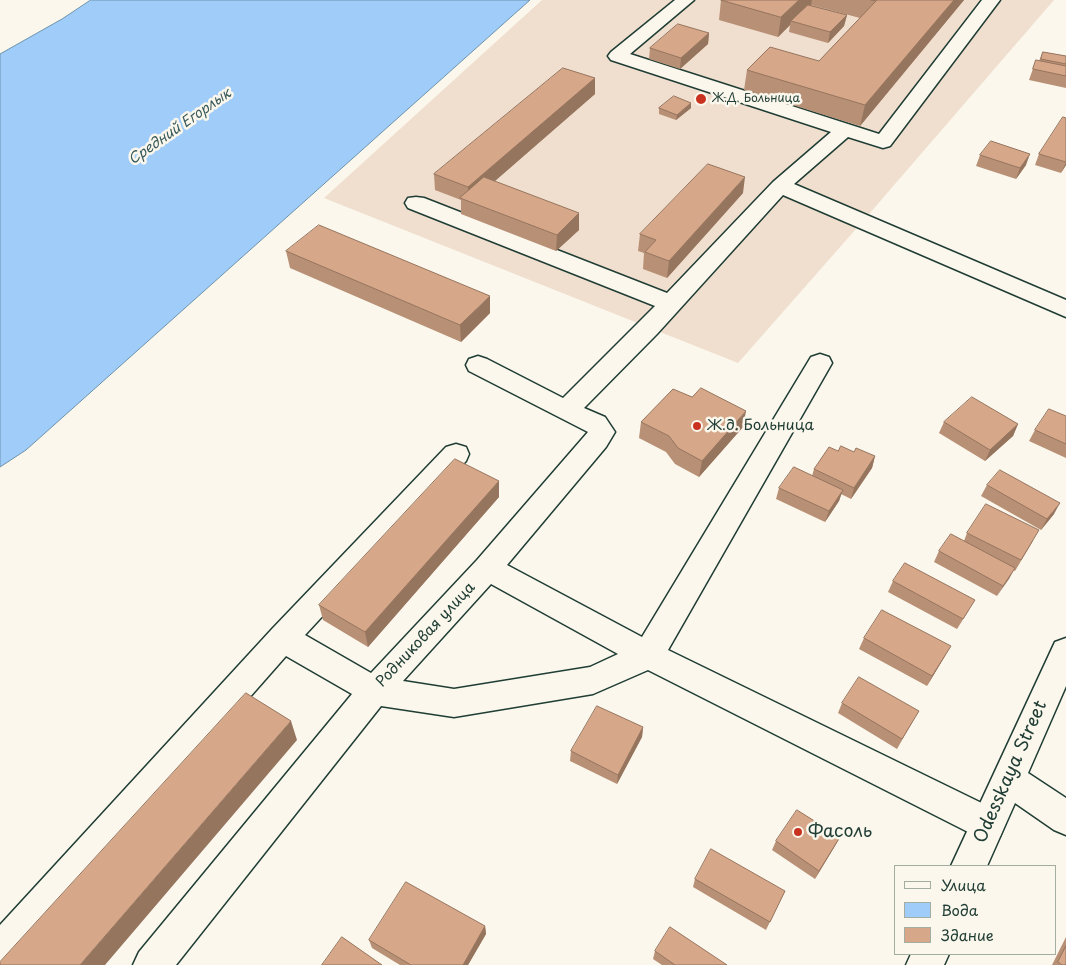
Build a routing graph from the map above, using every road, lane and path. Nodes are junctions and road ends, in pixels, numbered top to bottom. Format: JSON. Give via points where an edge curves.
{"nodes":[{"id":1,"x":685,"y":0,"type":"edge"},
{"id":2,"x":991,"y":0,"type":"edge"},
{"id":3,"x":845,"y":130,"type":"junction"},
{"id":4,"x":780,"y":186,"type":"junction"},
{"id":5,"x":416,"y":203,"type":"dead end"},
{"id":6,"x":671,"y":303,"type":"junction"},
{"id":7,"x":1066,"y":308,"type":"edge"},
{"id":8,"x":820,"y":363,"type":"dead end"},
{"id":9,"x":478,"y":365,"type":"dead end"},
{"id":10,"x":566,"y":411,"type":"junction"},
{"id":11,"x":456,"y":454,"type":"dead end"},
{"id":12,"x":487,"y":568,"type":"junction"},
{"id":13,"x":283,"y":638,"type":"junction"},
{"id":14,"x":1066,"y":651,"type":"edge"},
{"id":15,"x":648,"y":655,"type":"junction"},
{"id":16,"x":374,"y":690,"type":"junction"},
{"id":17,"x":1008,"y":779,"type":"junction"},
{"id":18,"x":1066,"y":818,"type":"edge"},
{"id":19,"x":988,"y":824,"type":"junction"},
{"id":20,"x":969,"y":865,"type":"edge"},
{"id":21,"x":0,"y":953,"type":"edge"},
{"id":22,"x":152,"y":965,"type":"edge"}],
"edges":[{"from":1,"to":3,"type":"street","via":[[617,56]]},
{"from":2,"to":3,"type":"street","via":[[883,142]]},
{"from":3,"to":4,"type":"street"},
{"from":4,"to":6,"type":"street"},
{"from":4,"to":7,"type":"street"},
{"from":5,"to":6,"type":"street"},
{"from":6,"to":10,"type":"street"},
{"from":8,"to":15,"type":"street"},
{"from":9,"to":10,"type":"street"},
{"from":10,"to":12,"type":"street","name":"Родниковая улица","via":[[596,424],[602,432]]},
{"from":11,"to":13,"type":"street"},
{"from":12,"to":15,"type":"street"},
{"from":12,"to":16,"type":"street","name":"Родниковая улица"},
{"from":13,"to":16,"type":"street"},
{"from":13,"to":21,"type":"street"},
{"from":14,"to":17,"type":"street","name":"Odesskaya Street"},
{"from":15,"to":16,"type":"street","via":[[592,680],[454,703]]},
{"from":15,"to":19,"type":"street"},
{"from":16,"to":22,"type":"street","name":"Родниковая улица"},
{"from":17,"to":18,"type":"street"},
{"from":17,"to":19,"type":"street","name":"Odesskaya Street"},
{"from":19,"to":20,"type":"street","name":"Odesskaya Street"}]}
